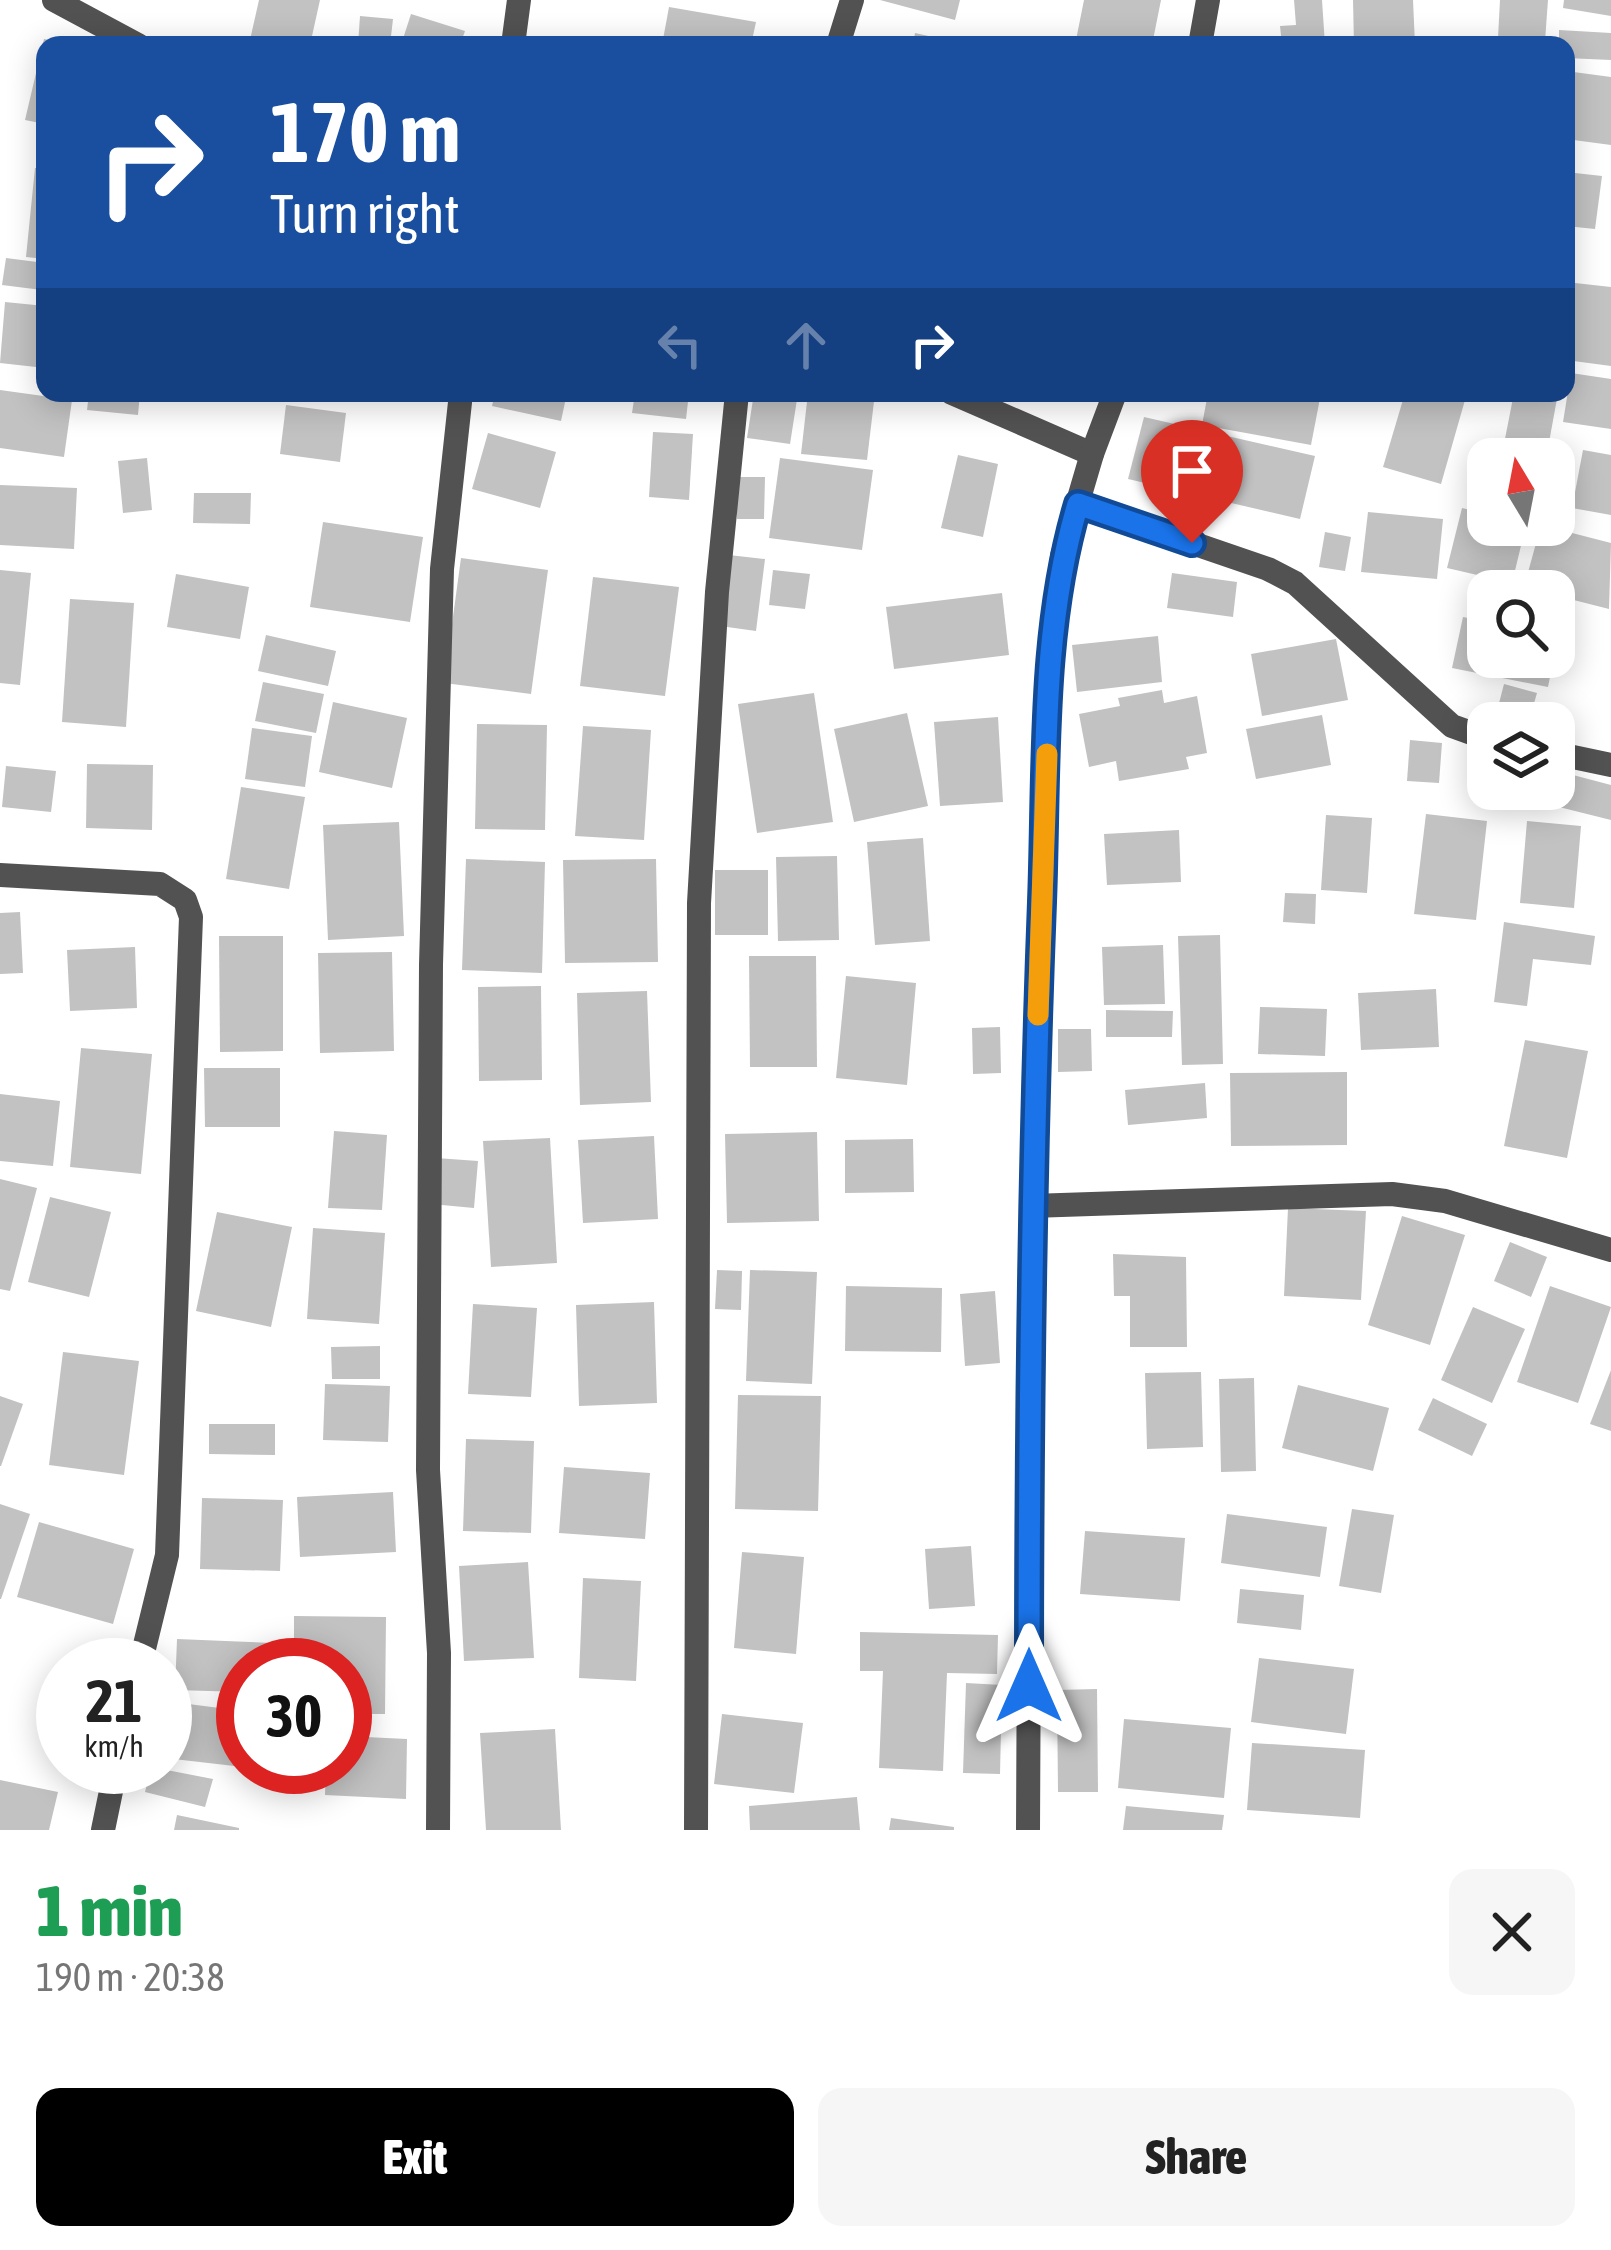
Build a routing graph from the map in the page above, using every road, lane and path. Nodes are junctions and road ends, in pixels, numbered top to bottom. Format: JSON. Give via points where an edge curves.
{"nodes":[{"id":1,"x":54,"y":0,"type":"edge"},
{"id":2,"x":519,"y":0,"type":"edge"},
{"id":3,"x":852,"y":0,"type":"edge"},
{"id":4,"x":1208,"y":0,"type":"edge"},
{"id":5,"x":121,"y":36,"type":"edge"},
{"id":6,"x":514,"y":36,"type":"edge"},
{"id":7,"x":841,"y":36,"type":"edge"},
{"id":8,"x":1202,"y":36,"type":"edge"},
{"id":9,"x":460,"y":402,"type":"edge"},
{"id":10,"x":736,"y":402,"type":"edge"},
{"id":11,"x":973,"y":402,"type":"edge"},
{"id":12,"x":1112,"y":402,"type":"edge"},
{"id":13,"x":1092,"y":454,"type":"junction"},
{"id":14,"x":1078,"y":504,"type":"junction"},
{"id":15,"x":1467,"y":731,"type":"edge"},
{"id":16,"x":1575,"y":757,"type":"edge"},
{"id":17,"x":1611,"y":765,"type":"edge"},
{"id":18,"x":0,"y":875,"type":"edge"},
{"id":19,"x":1030,"y":1206,"type":"junction"},
{"id":20,"x":1611,"y":1250,"type":"edge"},
{"id":21,"x":147,"y":1638,"type":"edge"},
{"id":22,"x":111,"y":1794,"type":"edge"},
{"id":23,"x":104,"y":1830,"type":"edge"},
{"id":24,"x":438,"y":1830,"type":"edge"},
{"id":25,"x":696,"y":1830,"type":"edge"},
{"id":26,"x":1028,"y":1830,"type":"edge"}],
"edges":[{"from":1,"to":5,"type":"street"},
{"from":2,"to":6,"type":"street"},
{"from":3,"to":7,"type":"street"},
{"from":4,"to":8,"type":"street"},
{"from":9,"to":24,"type":"street","via":[[442,568],[431,965],[428,1471]]},
{"from":10,"to":25,"type":"street","via":[[699,903]]},
{"from":11,"to":13,"type":"street"},
{"from":12,"to":13,"type":"street"},
{"from":13,"to":14,"type":"street"},
{"from":14,"to":15,"type":"street","via":[[1295,584]]},
{"from":14,"to":19,"type":"street","via":[[1063,556],[1051,662]]},
{"from":16,"to":17,"type":"street"},
{"from":18,"to":21,"type":"street","via":[[160,884],[185,900],[191,917],[167,1555]]},
{"from":19,"to":20,"type":"street","via":[[1392,1194],[1445,1201]]},
{"from":19,"to":26,"type":"street"},
{"from":22,"to":23,"type":"street"}]}
